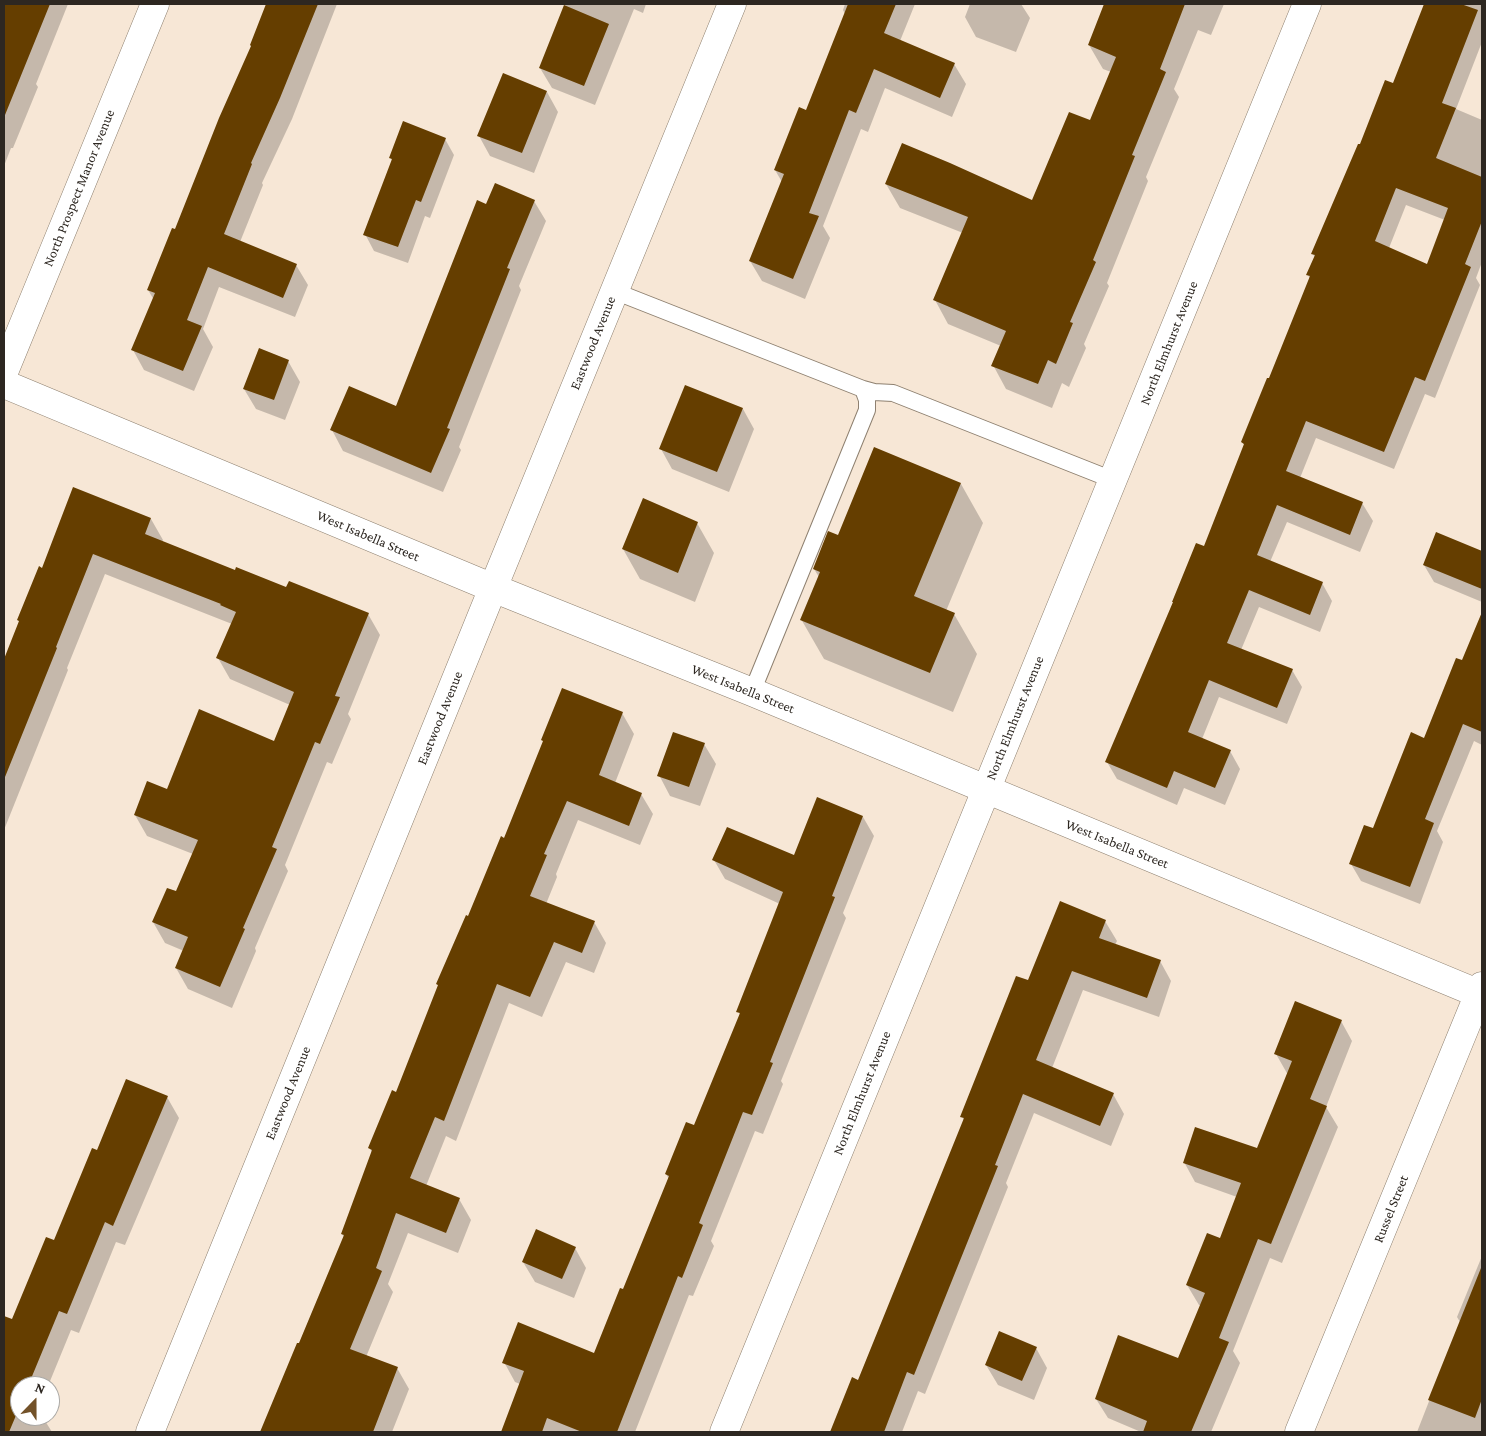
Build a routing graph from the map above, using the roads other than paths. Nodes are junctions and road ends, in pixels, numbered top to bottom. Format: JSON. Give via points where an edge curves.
{"nodes":[{"id":1,"x":155,"y":4,"type":"edge"},
{"id":2,"x":732,"y":4,"type":"edge"},
{"id":3,"x":1307,"y":4,"type":"edge"},
{"id":4,"x":614,"y":291,"type":"junction"},
{"id":5,"x":4,"y":372,"type":"edge"},
{"id":6,"x":4,"y":384,"type":"edge"},
{"id":7,"x":863,"y":389,"type":"junction"},
{"id":8,"x":1113,"y":480,"type":"junction"},
{"id":9,"x":493,"y":588,"type":"junction"},
{"id":10,"x":752,"y":692,"type":"junction"},
{"id":11,"x":986,"y":790,"type":"junction"},
{"id":12,"x":1481,"y":992,"type":"edge"},
{"id":13,"x":150,"y":1432,"type":"edge"},
{"id":14,"x":724,"y":1432,"type":"edge"},
{"id":15,"x":1299,"y":1432,"type":"edge"}],
"edges":[{"from":1,"to":5,"type":"street","name":"North Prospect Manor Avenue"},
{"from":2,"to":4,"type":"street","name":"Eastwood Avenue"},
{"from":3,"to":8,"type":"street","name":"North Elmhurst Avenue"},
{"from":4,"to":7,"type":"lane"},
{"from":4,"to":9,"type":"street","name":"Eastwood Avenue"},
{"from":6,"to":9,"type":"street","name":"West Isabella Street"},
{"from":7,"to":8,"type":"lane","via":[[893,393]]},
{"from":7,"to":10,"type":"lane","via":[[868,410]]},
{"from":8,"to":11,"type":"street","name":"North Elmhurst Avenue"},
{"from":9,"to":10,"type":"street","name":"West Isabella Street"},
{"from":9,"to":13,"type":"street","name":"Eastwood Avenue"},
{"from":10,"to":11,"type":"street","name":"West Isabella Street"},
{"from":11,"to":12,"type":"street","name":"West Isabella Street"},
{"from":11,"to":14,"type":"street","name":"North Elmhurst Avenue"},
{"from":12,"to":15,"type":"street","name":"Russel Street"}]}
